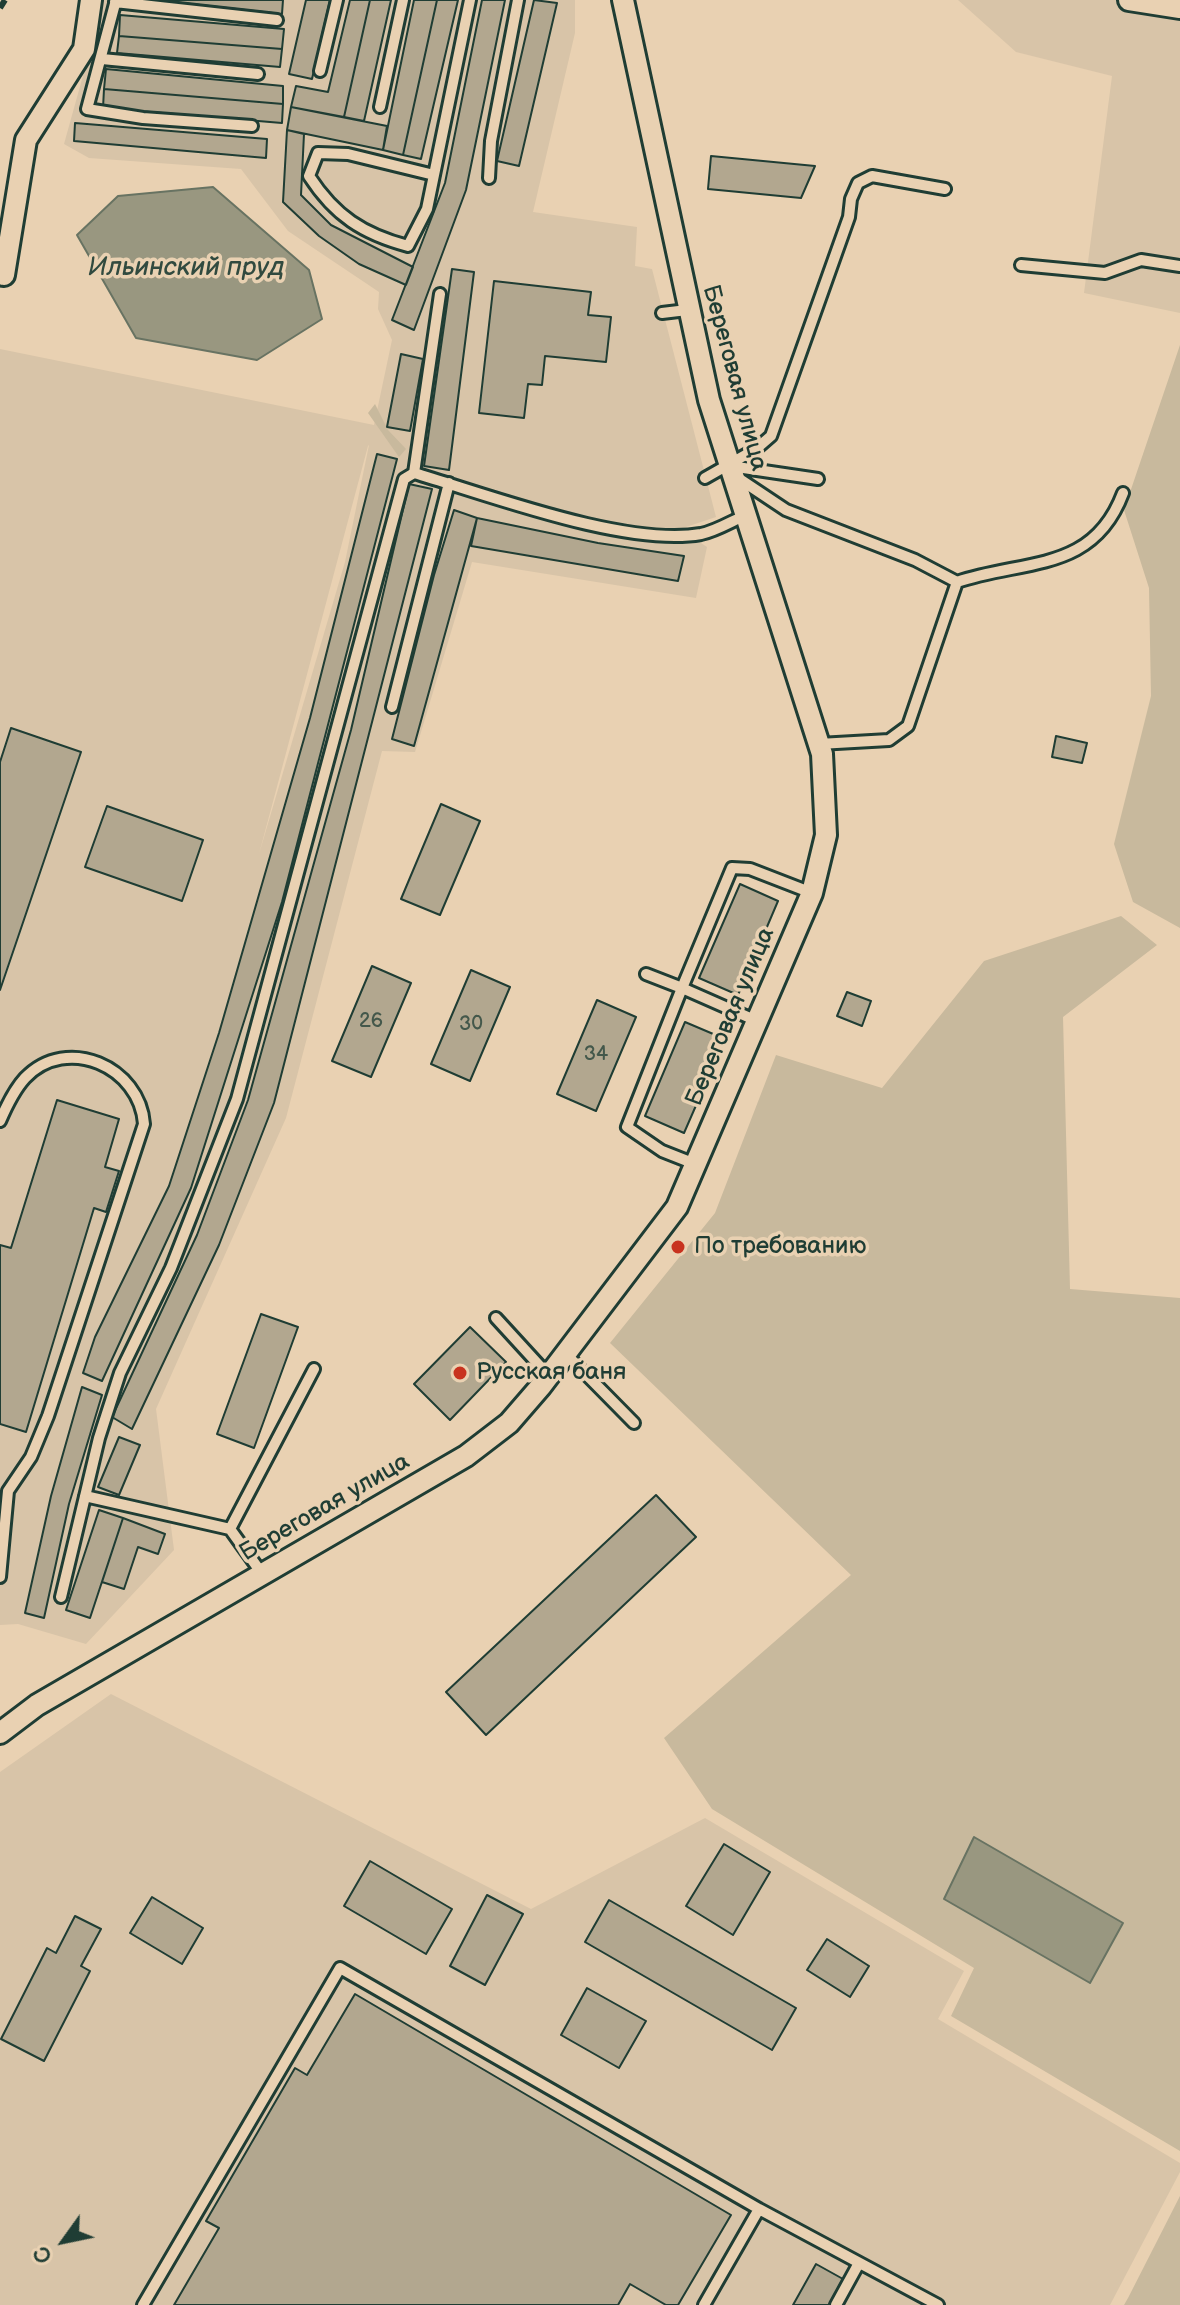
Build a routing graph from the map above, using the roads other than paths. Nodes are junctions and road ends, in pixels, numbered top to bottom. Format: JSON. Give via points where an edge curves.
{"nodes":[{"id":1,"x":91,"y":0,"type":"edge"},
{"id":2,"x":337,"y":0,"type":"edge"},
{"id":3,"x":403,"y":0,"type":"edge"},
{"id":4,"x":470,"y":0,"type":"edge"},
{"id":5,"x":518,"y":0,"type":"edge"},
{"id":6,"x":623,"y":0,"type":"edge"},
{"id":7,"x":1129,"y":0,"type":"edge"},
{"id":8,"x":115,"y":1,"type":"edge"},
{"id":9,"x":1180,"y":8,"type":"edge"},
{"id":10,"x":277,"y":20,"type":"dead end"},
{"id":11,"x":102,"y":59,"type":"junction"},
{"id":12,"x":320,"y":71,"type":"dead end"},
{"id":13,"x":258,"y":74,"type":"dead end"},
{"id":14,"x":380,"y":107,"type":"dead end"},
{"id":15,"x":252,"y":126,"type":"dead end"},
{"id":16,"x":434,"y":175,"type":"junction"},
{"id":17,"x":489,"y":178,"type":"dead end"},
{"id":18,"x":945,"y":189,"type":"dead end"},
{"id":19,"x":1021,"y":265,"type":"dead end"},
{"id":20,"x":1180,"y":266,"type":"edge"},
{"id":21,"x":4,"y":275,"type":"dead end"},
{"id":22,"x":440,"y":294,"type":"dead end"},
{"id":23,"x":687,"y":310,"type":"junction"},
{"id":24,"x":662,"y":313,"type":"dead end"},
{"id":25,"x":732,"y":470,"type":"junction"},
{"id":26,"x":414,"y":473,"type":"junction"},
{"id":27,"x":705,"y":478,"type":"dead end"},
{"id":28,"x":818,"y":479,"type":"dead end"},
{"id":29,"x":449,"y":483,"type":"junction"},
{"id":30,"x":1123,"y":493,"type":"dead end"},
{"id":31,"x":746,"y":515,"type":"junction"},
{"id":32,"x":957,"y":582,"type":"junction"},
{"id":33,"x":392,"y":707,"type":"dead end"},
{"id":34,"x":819,"y":744,"type":"junction"},
{"id":35,"x":812,"y":893,"type":"junction"},
{"id":36,"x":646,"y":974,"type":"dead end"},
{"id":37,"x":682,"y":988,"type":"junction"},
{"id":38,"x":757,"y":1021,"type":"junction"},
{"id":39,"x":0,"y":1121,"type":"edge"},
{"id":40,"x":695,"y":1164,"type":"junction"},
{"id":41,"x":496,"y":1318,"type":"dead end"},
{"id":42,"x":566,"y":1354,"type":"junction"},
{"id":43,"x":314,"y":1369,"type":"dead end"},
{"id":44,"x":549,"y":1376,"type":"junction"},
{"id":45,"x":634,"y":1423,"type":"dead end"},
{"id":46,"x":4,"y":1488,"type":"edge"},
{"id":47,"x":85,"y":1496,"type":"junction"},
{"id":48,"x":230,"y":1529,"type":"junction"},
{"id":49,"x":263,"y":1575,"type":"junction"},
{"id":50,"x":0,"y":1577,"type":"edge"},
{"id":51,"x":61,"y":1597,"type":"dead end"},
{"id":52,"x":0,"y":1733,"type":"edge"},
{"id":53,"x":759,"y":2209,"type":"junction"},
{"id":54,"x":859,"y":2263,"type":"junction"},
{"id":55,"x":143,"y":2305,"type":"edge"},
{"id":56,"x":704,"y":2305,"type":"edge"},
{"id":57,"x":836,"y":2305,"type":"edge"},
{"id":58,"x":938,"y":2305,"type":"edge"}],
"edges":[{"from":1,"to":21,"type":"street","via":[[84,49],[26,140]]},
{"from":2,"to":12,"type":"lane"},
{"from":3,"to":14,"type":"lane"},
{"from":4,"to":16,"type":"lane"},
{"from":5,"to":17,"type":"lane"},
{"from":6,"to":23,"type":"street","name":"Береговая улица"},
{"from":7,"to":9,"type":"street"},
{"from":8,"to":10,"type":"lane"},
{"from":8,"to":11,"type":"lane"},
{"from":11,"to":13,"type":"lane"},
{"from":11,"to":15,"type":"lane","via":[[87,109]]},
{"from":16,"to":16,"type":"lane","via":[[427,209],[408,246],[378,238],[329,207],[309,176],[318,153],[348,154]]},
{"from":18,"to":25,"type":"lane","via":[[872,176],[858,183],[771,436]]},
{"from":19,"to":20,"type":"lane","via":[[1105,273],[1141,260]]},
{"from":22,"to":26,"type":"lane"},
{"from":23,"to":24,"type":"lane"},
{"from":23,"to":25,"type":"street","name":"Береговая улица"},
{"from":25,"to":27,"type":"lane"},
{"from":25,"to":28,"type":"lane"},
{"from":25,"to":31,"type":"street","name":"Береговая улица"},
{"from":25,"to":32,"type":"lane","via":[[786,510]]},
{"from":26,"to":29,"type":"lane"},
{"from":26,"to":47,"type":"lane","via":[[404,479],[237,1099],[171,1268],[120,1373]]},
{"from":29,"to":31,"type":"lane","via":[[567,519],[666,536],[703,534]]},
{"from":29,"to":33,"type":"lane"},
{"from":30,"to":32,"type":"lane","via":[[1113,520],[1069,556]]},
{"from":31,"to":34,"type":"street","name":"Береговая улица"},
{"from":32,"to":34,"type":"lane","via":[[908,726],[889,740]]},
{"from":34,"to":35,"type":"street","name":"Береговая улица","via":[[826,835]]},
{"from":35,"to":37,"type":"lane","via":[[750,869],[732,868]]},
{"from":35,"to":38,"type":"street","name":"Береговая улица"},
{"from":36,"to":37,"type":"lane"},
{"from":37,"to":38,"type":"lane"},
{"from":37,"to":40,"type":"lane","via":[[627,1127],[662,1151]]},
{"from":38,"to":40,"type":"street","name":"Береговая улица"},
{"from":39,"to":46,"type":"lane","via":[[25,1078],[74,1057],[128,1080],[144,1124],[48,1416],[31,1457]]},
{"from":40,"to":42,"type":"street","name":"Береговая улица","via":[[677,1207]]},
{"from":41,"to":44,"type":"lane"},
{"from":42,"to":44,"type":"street","name":"Береговая улица"},
{"from":42,"to":45,"type":"lane"},
{"from":43,"to":48,"type":"lane"},
{"from":44,"to":49,"type":"street","name":"Береговая улица","via":[[509,1423],[466,1456]]},
{"from":46,"to":50,"type":"lane"},
{"from":47,"to":48,"type":"lane"},
{"from":47,"to":51,"type":"lane"},
{"from":48,"to":49,"type":"lane"},
{"from":49,"to":52,"type":"street","name":"Береговая улица","via":[[37,1705]]},
{"from":53,"to":54,"type":"lane"},
{"from":53,"to":55,"type":"lane","via":[[340,1968]]},
{"from":53,"to":56,"type":"lane"},
{"from":54,"to":57,"type":"lane"},
{"from":54,"to":58,"type":"lane"}]}
